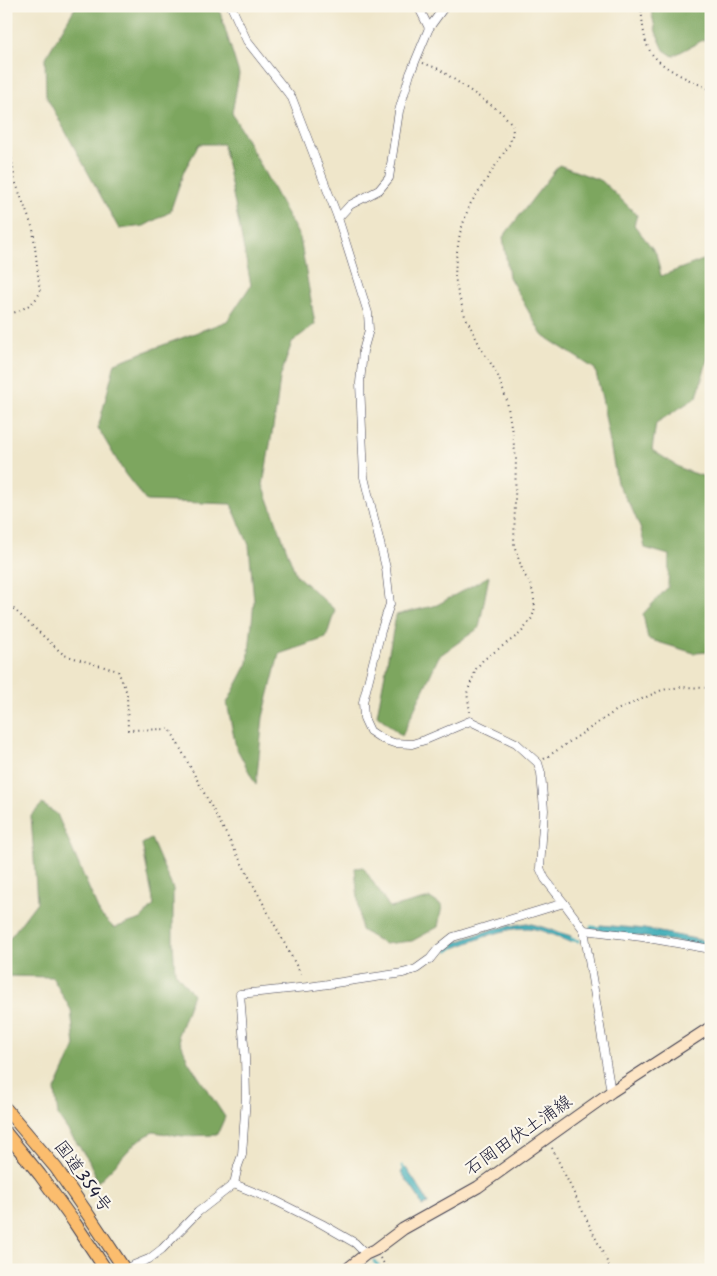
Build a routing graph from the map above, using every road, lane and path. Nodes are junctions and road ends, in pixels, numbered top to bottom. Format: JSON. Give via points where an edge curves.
{"nodes":[{"id":1,"x":231,"y":6,"type":"edge"},
{"id":2,"x":418,"y":6,"type":"edge"},
{"id":3,"x":445,"y":6,"type":"edge"},
{"id":4,"x":641,"y":6,"type":"edge"},
{"id":5,"x":430,"y":28,"type":"junction"},
{"id":6,"x":417,"y":60,"type":"junction"},
{"id":7,"x":711,"y":90,"type":"edge"},
{"id":8,"x":6,"y":124,"type":"edge"},
{"id":9,"x":338,"y":218,"type":"junction"},
{"id":10,"x":6,"y":315,"type":"edge"},
{"id":11,"x":6,"y":602,"type":"edge"},
{"id":12,"x":711,"y":688,"type":"edge"},
{"id":13,"x":470,"y":721,"type":"junction"},
{"id":14,"x":538,"y":763,"type":"junction"},
{"id":15,"x":564,"y":903,"type":"junction"},
{"id":16,"x":584,"y":930,"type":"junction"},
{"id":17,"x":711,"y":948,"type":"edge"},
{"id":18,"x":308,"y":987,"type":"junction"},
{"id":19,"x":711,"y":1027,"type":"edge"},
{"id":20,"x":611,"y":1092,"type":"junction"},
{"id":21,"x":6,"y":1109,"type":"edge"},
{"id":22,"x":6,"y":1133,"type":"edge"},
{"id":23,"x":547,"y":1138,"type":"junction"},
{"id":24,"x":234,"y":1184,"type":"junction"},
{"id":25,"x":371,"y":1252,"type":"junction"},
{"id":26,"x":106,"y":1270,"type":"edge"},
{"id":27,"x":124,"y":1270,"type":"edge"},
{"id":28,"x":346,"y":1270,"type":"edge"},
{"id":29,"x":389,"y":1270,"type":"edge"},
{"id":30,"x":611,"y":1270,"type":"edge"}],
"edges":[{"from":1,"to":9,"type":"street","via":[[247,41],[292,98]]},
{"from":2,"to":5,"type":"street"},
{"from":3,"to":5,"type":"street"},
{"from":4,"to":7,"type":"path","via":[[646,43],[652,53],[669,70]]},
{"from":5,"to":6,"type":"street"},
{"from":6,"to":9,"type":"street","via":[[399,111],[391,175],[379,190],[350,205]]},
{"from":6,"to":13,"type":"path","via":[[438,70],[501,112],[513,128],[509,145],[468,206],[460,233],[455,277],[465,316],[497,373],[508,407],[517,471],[514,545],[533,592],[535,608],[521,634],[483,660],[476,669],[467,693]]},
{"from":8,"to":10,"type":"path","via":[[15,181],[33,229],[40,292],[33,302]]},
{"from":9,"to":13,"type":"street","via":[[368,313],[369,330],[360,383],[364,477],[386,568],[390,604],[363,702],[364,718],[370,731],[382,739],[412,744]]},
{"from":11,"to":18,"type":"path","via":[[64,655],[118,671],[127,693],[128,730],[170,729]]},
{"from":12,"to":14,"type":"path","via":[[662,690],[617,710]]},
{"from":13,"to":14,"type":"street","via":[[516,743]]},
{"from":14,"to":15,"type":"street","via":[[544,810],[540,868]]},
{"from":15,"to":16,"type":"street"},
{"from":15,"to":18,"type":"street","via":[[453,937],[416,969]]},
{"from":16,"to":17,"type":"street"},
{"from":16,"to":20,"type":"street"},
{"from":18,"to":24,"type":"street","via":[[240,994],[246,1097],[242,1155]]},
{"from":19,"to":20,"type":"main road","name":"石岡田伏土浦線"},
{"from":20,"to":23,"type":"main road","name":"石岡田伏土浦線"},
{"from":21,"to":27,"type":"highway","name":"国道354号","via":[[56,1168]]},
{"from":22,"to":26,"type":"highway","name":"国道354号","via":[[40,1175]]},
{"from":23,"to":25,"type":"main road","name":"石岡田伏土浦線","via":[[478,1187],[403,1229]]},
{"from":23,"to":30,"type":"path"},
{"from":24,"to":25,"type":"street","via":[[322,1224]]},
{"from":24,"to":27,"type":"street","via":[[198,1212],[162,1249]]},
{"from":25,"to":28,"type":"main road","name":"石岡田伏土浦線"},
{"from":25,"to":29,"type":"path"}]}
